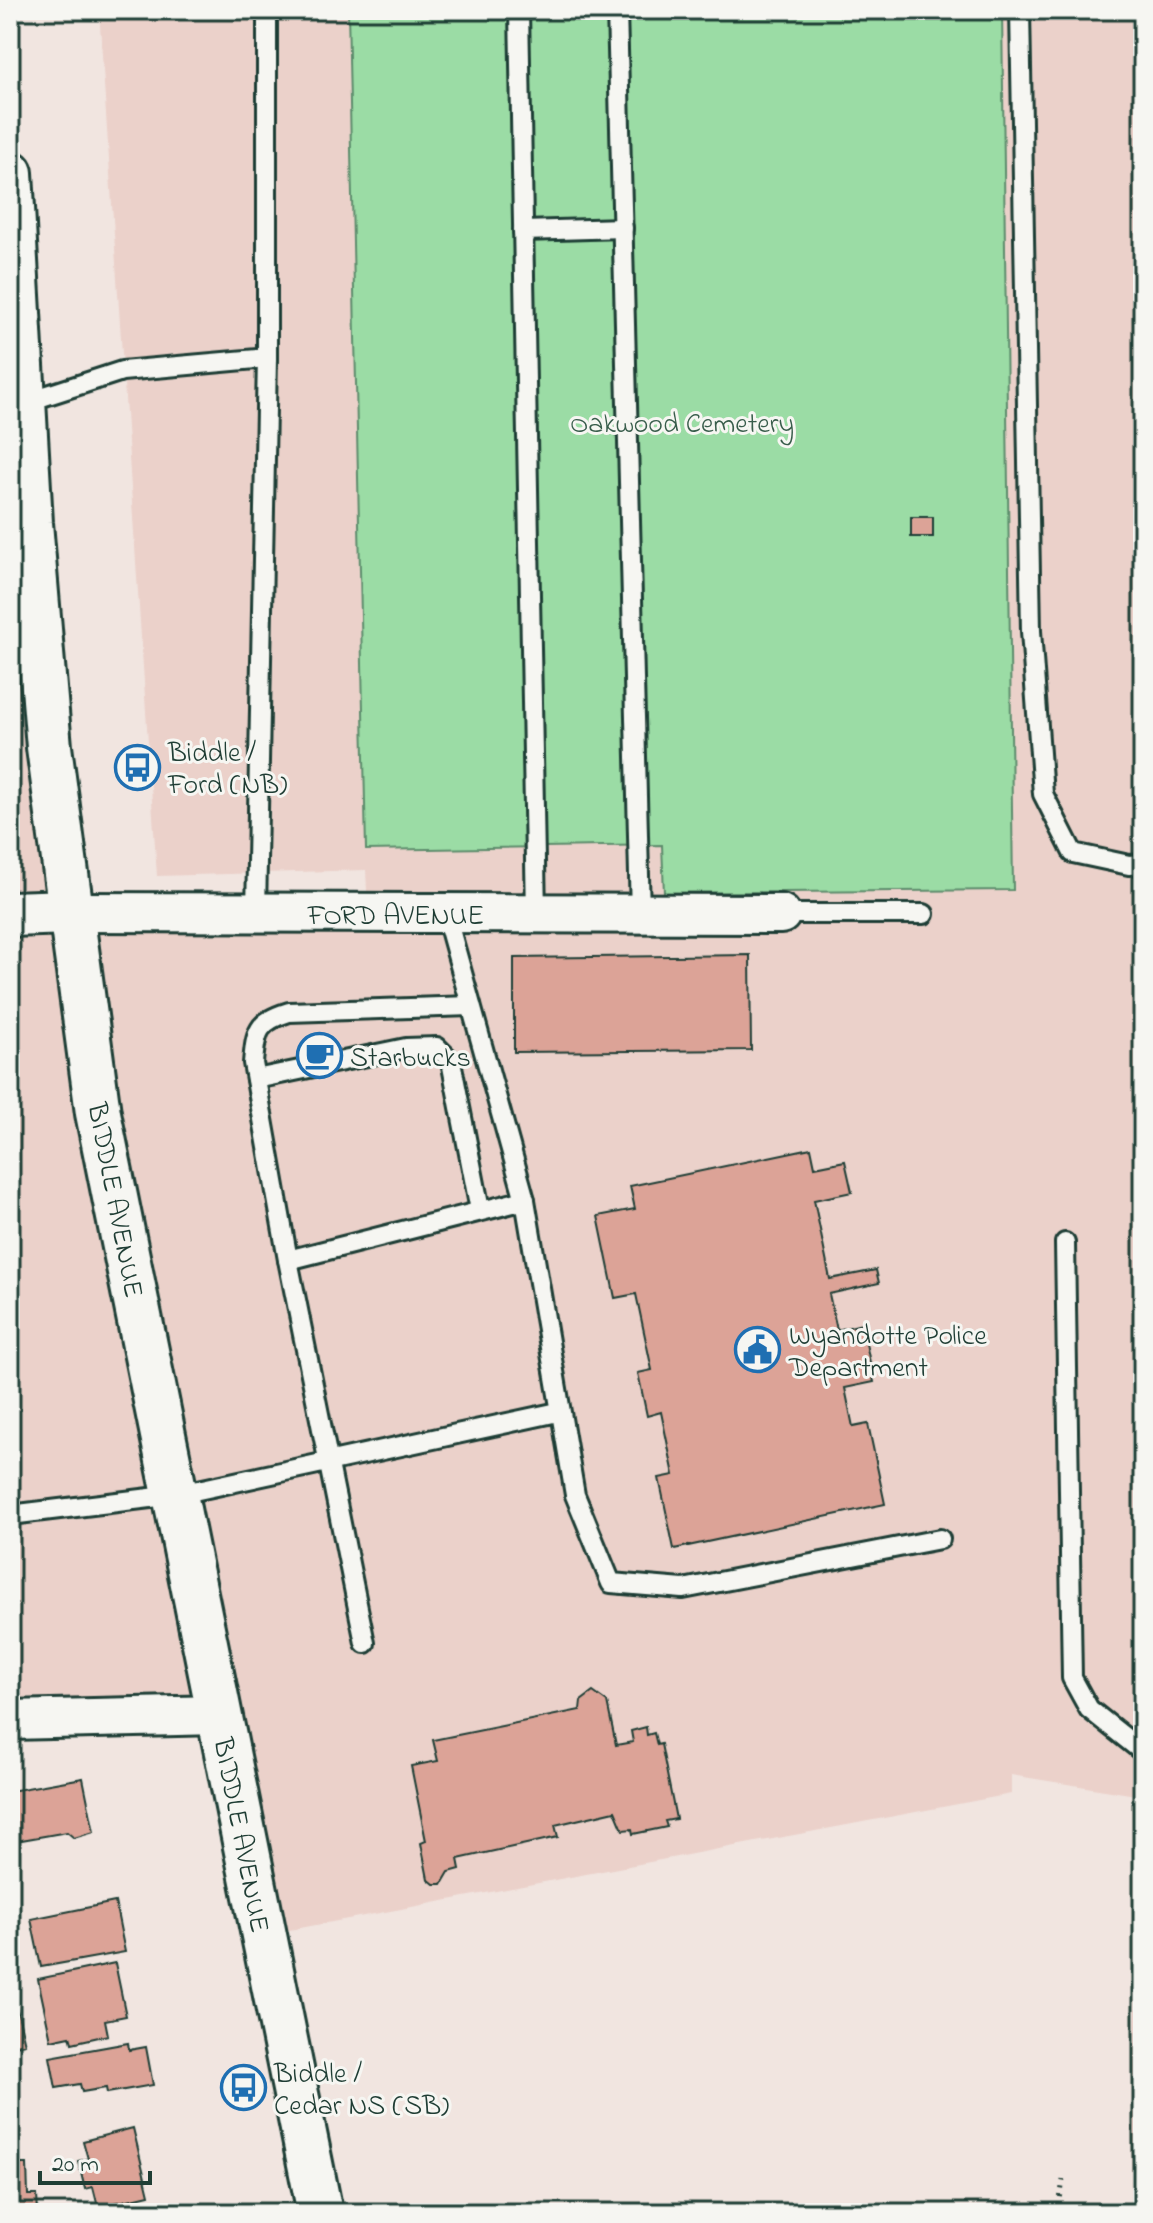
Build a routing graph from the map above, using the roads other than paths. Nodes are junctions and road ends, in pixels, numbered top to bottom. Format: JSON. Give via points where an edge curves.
{"nodes":[{"id":1,"x":267,"y":10,"type":"edge"},
{"id":2,"x":519,"y":10,"type":"edge"},
{"id":3,"x":617,"y":10,"type":"edge"},
{"id":4,"x":1020,"y":10,"type":"edge"},
{"id":5,"x":10,"y":173,"type":"edge"},
{"id":6,"x":623,"y":228,"type":"junction"},
{"id":7,"x":523,"y":231,"type":"junction"},
{"id":8,"x":267,"y":358,"type":"junction"},
{"id":9,"x":17,"y":403,"type":"edge"},
{"id":10,"x":20,"y":502,"type":"edge"},
{"id":11,"x":1143,"y":864,"type":"edge"},
{"id":12,"x":70,"y":912,"type":"junction"},
{"id":13,"x":256,"y":912,"type":"junction"},
{"id":14,"x":10,"y":914,"type":"edge"},
{"id":15,"x":536,"y":914,"type":"junction"},
{"id":16,"x":640,"y":914,"type":"junction"},
{"id":17,"x":781,"y":914,"type":"joint"},
{"id":18,"x":924,"y":914,"type":"dead end"},
{"id":19,"x":446,"y":915,"type":"junction"},
{"id":20,"x":471,"y":1006,"type":"junction"},
{"id":21,"x":256,"y":1079,"type":"junction"},
{"id":22,"x":525,"y":1200,"type":"junction"},
{"id":23,"x":480,"y":1210,"type":"junction"},
{"id":24,"x":1065,"y":1243,"type":"dead end"},
{"id":25,"x":288,"y":1260,"type":"junction"},
{"id":26,"x":558,"y":1412,"type":"junction"},
{"id":27,"x":326,"y":1461,"type":"junction"},
{"id":28,"x":175,"y":1495,"type":"junction"},
{"id":29,"x":10,"y":1515,"type":"edge"},
{"id":30,"x":940,"y":1539,"type":"dead end"},
{"id":31,"x":365,"y":1643,"type":"dead end"},
{"id":32,"x":219,"y":1715,"type":"junction"},
{"id":33,"x":10,"y":1720,"type":"edge"},
{"id":34,"x":1143,"y":1752,"type":"edge"},
{"id":35,"x":320,"y":2213,"type":"edge"}],
"edges":[{"from":1,"to":8,"type":"lane"},
{"from":2,"to":7,"type":"lane"},
{"from":3,"to":6,"type":"lane"},
{"from":4,"to":11,"type":"lane","via":[[1031,631],[1043,794],[1073,853]]},
{"from":5,"to":9,"type":"main road","name":"BIDDLE AVENUE"},
{"from":6,"to":7,"type":"lane"},
{"from":6,"to":16,"type":"lane"},
{"from":7,"to":15,"type":"lane"},
{"from":8,"to":9,"type":"lane","via":[[122,371]]},
{"from":8,"to":13,"type":"lane"},
{"from":9,"to":10,"type":"main road","name":"BIDDLE AVENUE"},
{"from":10,"to":12,"type":"main road","name":"BIDDLE AVENUE"},
{"from":12,"to":13,"type":"street","name":"FORD AVENUE"},
{"from":12,"to":14,"type":"main road","name":"FORD AVENUE"},
{"from":12,"to":28,"type":"main road","name":"BIDDLE AVENUE","via":[[98,1113]]},
{"from":13,"to":19,"type":"street","name":"FORD AVENUE"},
{"from":15,"to":16,"type":"street","name":"FORD AVENUE"},
{"from":15,"to":19,"type":"street","name":"FORD AVENUE"},
{"from":16,"to":17,"type":"street","name":"FORD AVENUE"},
{"from":17,"to":18,"type":"lane"},
{"from":19,"to":20,"type":"lane"},
{"from":20,"to":21,"type":"lane","via":[[289,1012],[267,1019],[255,1036]]},
{"from":20,"to":22,"type":"lane"},
{"from":21,"to":23,"type":"lane","via":[[406,1048],[437,1047],[451,1061]]},
{"from":21,"to":25,"type":"lane"},
{"from":22,"to":23,"type":"lane"},
{"from":22,"to":26,"type":"lane"},
{"from":23,"to":25,"type":"lane"},
{"from":24,"to":34,"type":"lane","via":[[1072,1678],[1089,1709]]},
{"from":25,"to":27,"type":"lane"},
{"from":26,"to":27,"type":"lane"},
{"from":26,"to":30,"type":"lane","via":[[575,1495],[611,1583],[683,1589]]},
{"from":27,"to":28,"type":"lane"},
{"from":27,"to":31,"type":"lane"},
{"from":28,"to":29,"type":"lane"},
{"from":28,"to":32,"type":"main road","name":"BIDDLE AVENUE"},
{"from":32,"to":33,"type":"street"},
{"from":32,"to":35,"type":"main road","name":"BIDDLE AVENUE"}]}
